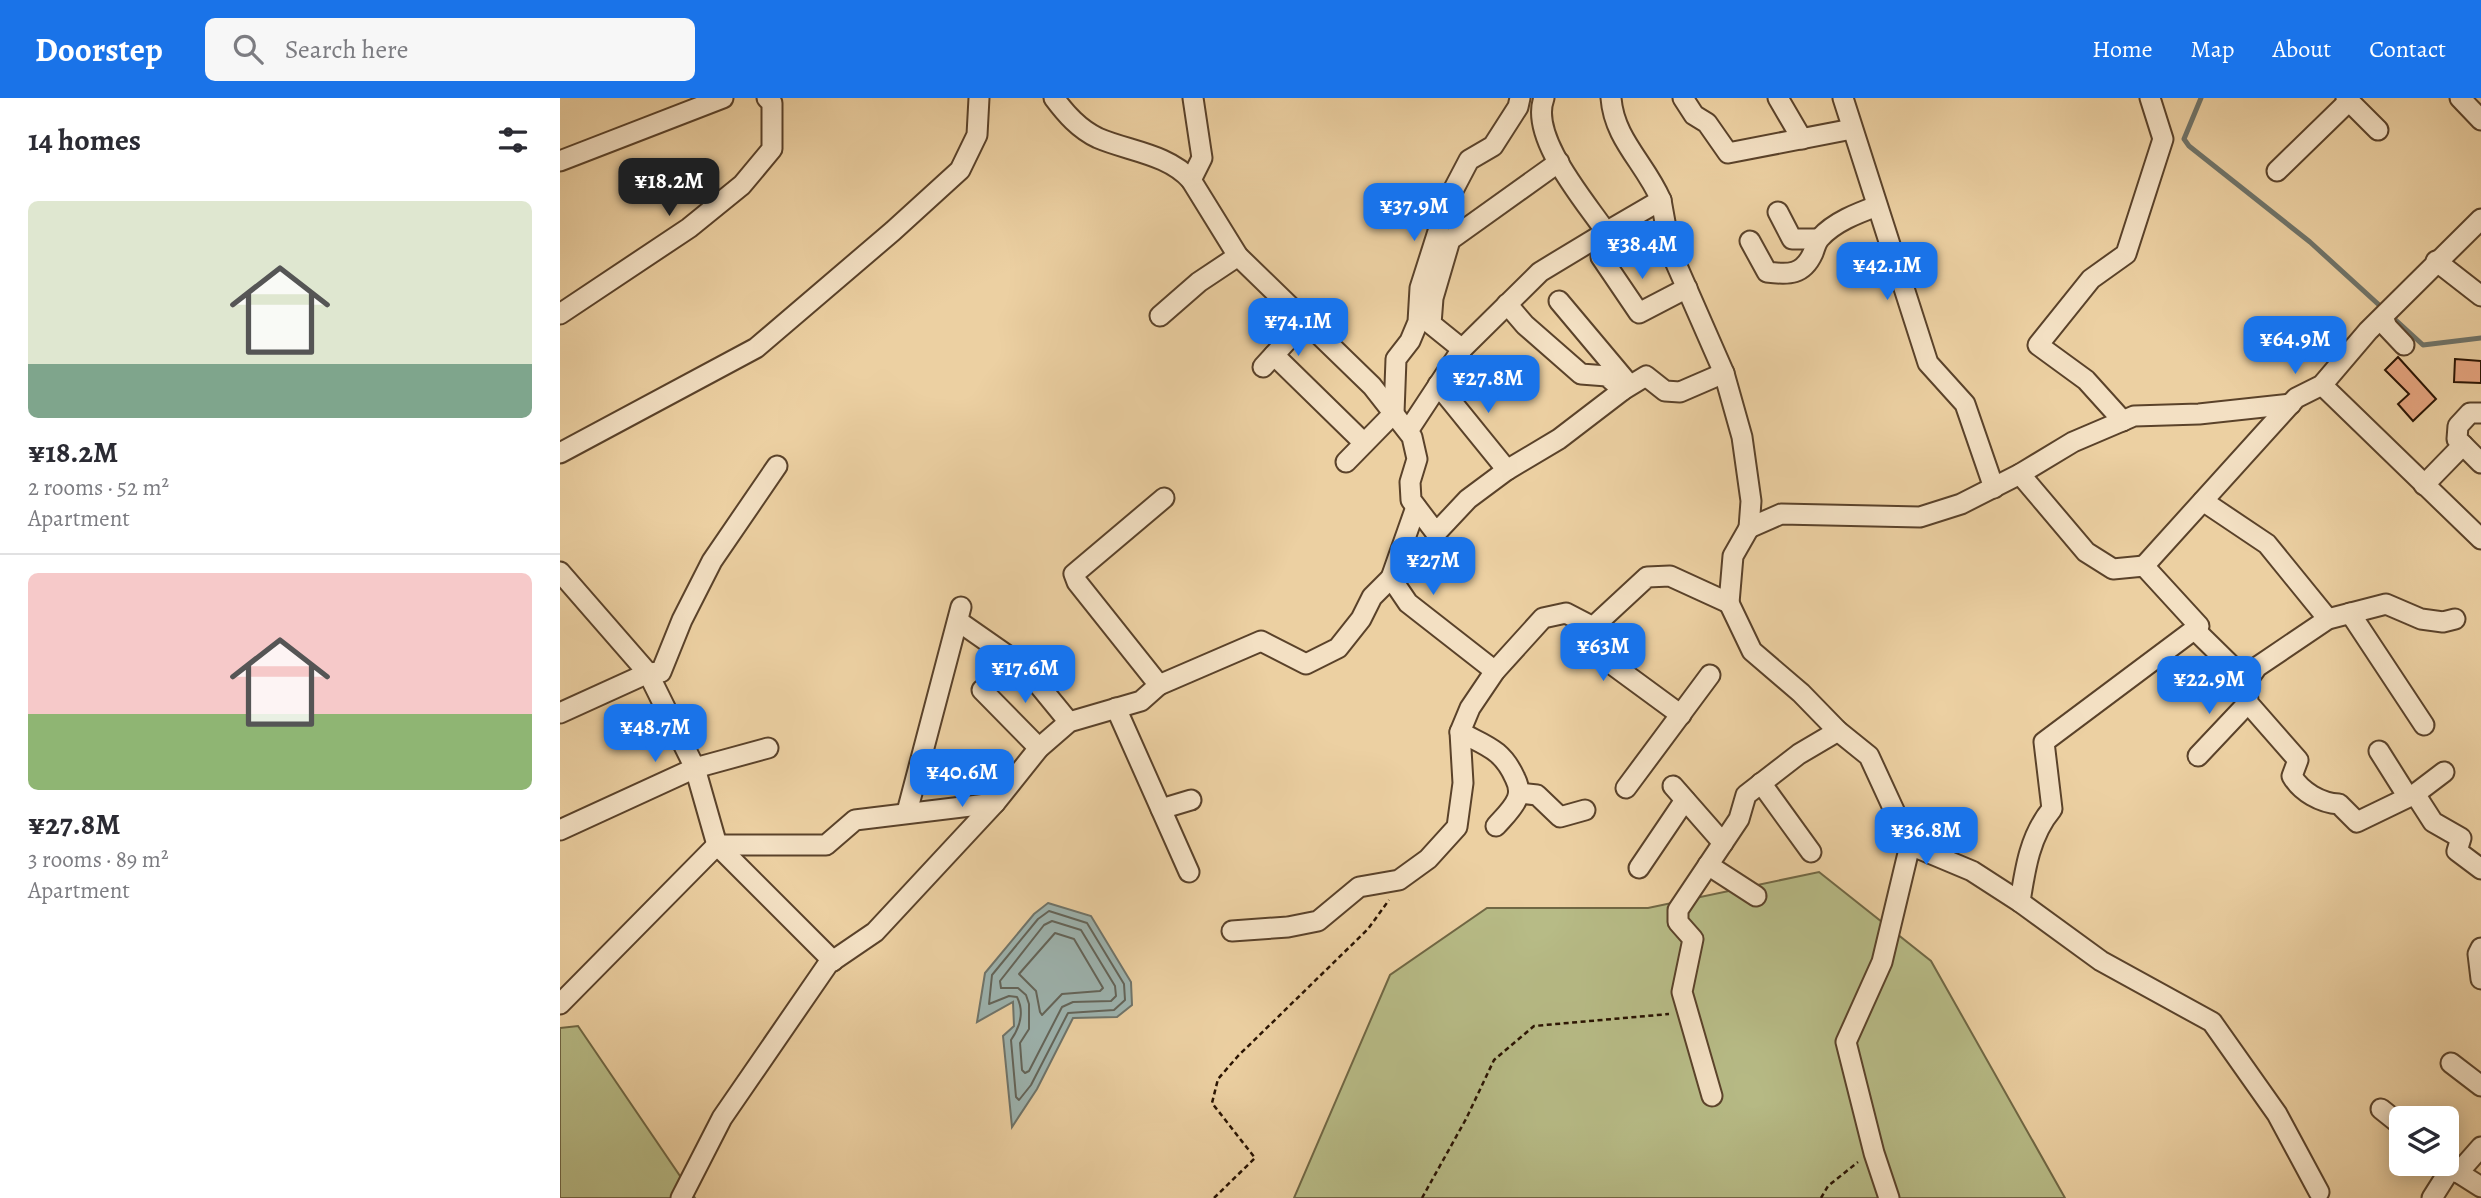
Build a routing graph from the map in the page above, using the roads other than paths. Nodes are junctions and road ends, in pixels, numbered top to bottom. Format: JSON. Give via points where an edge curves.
{"nodes":[{"id":1,"x":723,"y":98,"type":"edge"},
{"id":2,"x":767,"y":98,"type":"edge"},
{"id":3,"x":979,"y":98,"type":"edge"},
{"id":4,"x":1054,"y":98,"type":"edge"},
{"id":5,"x":1193,"y":98,"type":"edge"},
{"id":6,"x":1520,"y":98,"type":"edge"},
{"id":7,"x":1544,"y":98,"type":"edge"},
{"id":8,"x":1611,"y":98,"type":"edge"},
{"id":9,"x":1682,"y":98,"type":"edge"},
{"id":10,"x":1778,"y":98,"type":"edge"},
{"id":11,"x":1843,"y":98,"type":"edge"},
{"id":12,"x":2150,"y":98,"type":"edge"},
{"id":13,"x":2460,"y":98,"type":"edge"},
{"id":14,"x":2348,"y":100,"type":"edge"},
{"id":15,"x":2481,"y":120,"type":"edge"},
{"id":16,"x":1852,"y":129,"type":"junction"},
{"id":17,"x":2378,"y":130,"type":"dead end"},
{"id":18,"x":1802,"y":139,"type":"junction"},
{"id":19,"x":560,"y":161,"type":"edge"},
{"id":20,"x":1559,"y":162,"type":"junction"},
{"id":21,"x":2277,"y":171,"type":"dead end"},
{"id":22,"x":1191,"y":180,"type":"junction"},
{"id":23,"x":1661,"y":200,"type":"junction"},
{"id":24,"x":1877,"y":206,"type":"junction"},
{"id":25,"x":1778,"y":212,"type":"dead end"},
{"id":26,"x":2481,"y":219,"type":"edge"},
{"id":27,"x":1606,"y":232,"type":"junction"},
{"id":28,"x":1818,"y":239,"type":"junction"},
{"id":29,"x":1751,"y":241,"type":"dead end"},
{"id":30,"x":1238,"y":256,"type":"junction"},
{"id":31,"x":1601,"y":257,"type":"dead end"},
{"id":32,"x":2436,"y":261,"type":"junction"},
{"id":33,"x":1687,"y":288,"type":"junction"},
{"id":34,"x":2481,"y":296,"type":"edge"},
{"id":35,"x":1559,"y":301,"type":"dead end"},
{"id":36,"x":1507,"y":304,"type":"junction"},
{"id":37,"x":560,"y":314,"type":"edge"},
{"id":38,"x":1160,"y":316,"type":"dead end"},
{"id":39,"x":2382,"y":317,"type":"junction"},
{"id":40,"x":1304,"y":322,"type":"junction"},
{"id":41,"x":2404,"y":345,"type":"dead end"},
{"id":42,"x":1462,"y":349,"type":"junction"},
{"id":43,"x":1724,"y":373,"type":"junction"},
{"id":44,"x":1438,"y":385,"type":"junction"},
{"id":45,"x":2322,"y":385,"type":"junction"},
{"id":46,"x":1626,"y":387,"type":"junction"},
{"id":47,"x":2291,"y":404,"type":"junction"},
{"id":48,"x":1394,"y":413,"type":"junction"},
{"id":49,"x":2481,"y":413,"type":"edge"},
{"id":50,"x":2123,"y":421,"type":"junction"},
{"id":51,"x":1408,"y":431,"type":"junction"},
{"id":52,"x":1364,"y":443,"type":"junction"},
{"id":53,"x":2463,"y":445,"type":"junction"},
{"id":54,"x":560,"y":453,"type":"edge"},
{"id":55,"x":1346,"y":462,"type":"dead end"},
{"id":56,"x":2481,"y":463,"type":"edge"},
{"id":57,"x":777,"y":467,"type":"dead end"},
{"id":58,"x":1507,"y":470,"type":"junction"},
{"id":59,"x":2020,"y":474,"type":"junction"},
{"id":60,"x":2424,"y":485,"type":"junction"},
{"id":61,"x":1994,"y":488,"type":"junction"},
{"id":62,"x":1164,"y":498,"type":"dead end"},
{"id":63,"x":2203,"y":501,"type":"junction"},
{"id":64,"x":1416,"y":507,"type":"junction"},
{"id":65,"x":1749,"y":528,"type":"junction"},
{"id":66,"x":2481,"y":540,"type":"edge"},
{"id":67,"x":2144,"y":566,"type":"junction"},
{"id":68,"x":1391,"y":578,"type":"junction"},
{"id":69,"x":564,"y":584,"type":"edge"},
{"id":70,"x":1729,"y":603,"type":"junction"},
{"id":71,"x":2350,"y":613,"type":"junction"},
{"id":72,"x":2328,"y":618,"type":"junction"},
{"id":73,"x":2455,"y":619,"type":"dead end"},
{"id":74,"x":1593,"y":627,"type":"junction"},
{"id":75,"x":2194,"y":629,"type":"junction"},
{"id":76,"x":1495,"y":671,"type":"junction"},
{"id":77,"x":648,"y":673,"type":"junction"},
{"id":78,"x":1710,"y":675,"type":"dead end"},
{"id":79,"x":2247,"y":681,"type":"junction"},
{"id":80,"x":1159,"y":684,"type":"junction"},
{"id":81,"x":982,"y":690,"type":"dead end"},
{"id":82,"x":2248,"y":703,"type":"junction"},
{"id":83,"x":1116,"y":708,"type":"junction"},
{"id":84,"x":560,"y":713,"type":"edge"},
{"id":85,"x":1681,"y":715,"type":"junction"},
{"id":86,"x":1069,"y":722,"type":"junction"},
{"id":87,"x":2424,"y":726,"type":"dead end"},
{"id":88,"x":1838,"y":731,"type":"junction"},
{"id":89,"x":1460,"y":732,"type":"junction"},
{"id":90,"x":768,"y":748,"type":"dead end"},
{"id":91,"x":1039,"y":748,"type":"junction"},
{"id":92,"x":2379,"y":751,"type":"dead end"},
{"id":93,"x":2198,"y":756,"type":"dead end"},
{"id":94,"x":695,"y":768,"type":"junction"},
{"id":95,"x":2444,"y":772,"type":"dead end"},
{"id":96,"x":1761,"y":783,"type":"junction"},
{"id":97,"x":1626,"y":788,"type":"dead end"},
{"id":98,"x":1519,"y":793,"type":"junction"},
{"id":99,"x":2412,"y":796,"type":"junction"},
{"id":100,"x":1191,"y":800,"type":"dead end"},
{"id":101,"x":995,"y":803,"type":"junction"},
{"id":102,"x":1161,"y":809,"type":"junction"},
{"id":103,"x":1585,"y":810,"type":"dead end"},
{"id":104,"x":907,"y":812,"type":"junction"},
{"id":105,"x":1496,"y":826,"type":"dead end"},
{"id":106,"x":560,"y":830,"type":"edge"},
{"id":107,"x":1723,"y":843,"type":"junction"},
{"id":108,"x":717,"y":845,"type":"junction"},
{"id":109,"x":1910,"y":845,"type":"junction"},
{"id":110,"x":1811,"y":852,"type":"dead end"},
{"id":111,"x":1708,"y":865,"type":"junction"},
{"id":112,"x":1639,"y":868,"type":"dead end"},
{"id":113,"x":2481,"y":869,"type":"edge"},
{"id":114,"x":1189,"y":872,"type":"dead end"},
{"id":115,"x":1756,"y":896,"type":"dead end"},
{"id":116,"x":2020,"y":902,"type":"junction"},
{"id":117,"x":1231,"y":931,"type":"dead end"},
{"id":118,"x":2481,"y":948,"type":"edge"},
{"id":119,"x":833,"y":961,"type":"junction"},
{"id":120,"x":2481,"y":979,"type":"edge"},
{"id":121,"x":560,"y":1004,"type":"edge"},
{"id":122,"x":2451,"y":1063,"type":"dead end"},
{"id":123,"x":2481,"y":1086,"type":"edge"},
{"id":124,"x":1712,"y":1096,"type":"dead end"},
{"id":125,"x":2381,"y":1109,"type":"dead end"},
{"id":126,"x":2389,"y":1115,"type":"edge"},
{"id":127,"x":2481,"y":1147,"type":"edge"},
{"id":128,"x":2459,"y":1163,"type":"edge"},
{"id":129,"x":2459,"y":1173,"type":"edge"},
{"id":130,"x":2447,"y":1176,"type":"edge"},
{"id":131,"x":2481,"y":1187,"type":"edge"},
{"id":132,"x":2319,"y":1192,"type":"dead end"},
{"id":133,"x":681,"y":1198,"type":"edge"},
{"id":134,"x":1889,"y":1198,"type":"edge"},
{"id":135,"x":2432,"y":1198,"type":"edge"}],
"edges":[{"from":1,"to":19,"type":"street"},
{"from":2,"to":37,"type":"street","via":[[772,103],[772,149],[742,185],[690,229]]},
{"from":3,"to":54,"type":"street","via":[[977,135],[960,170],[756,348]]},
{"from":4,"to":22,"type":"street","via":[[1072,120],[1097,137],[1162,160]]},
{"from":5,"to":22,"type":"street","via":[[1202,158]]},
{"from":6,"to":48,"type":"street","via":[[1493,146],[1469,160],[1448,200],[1420,288],[1418,322],[1396,359]]},
{"from":7,"to":20,"type":"street","via":[[1540,107],[1548,143]]},
{"from":8,"to":23,"type":"street","via":[[1615,126],[1651,176]]},
{"from":9,"to":18,"type":"street","via":[[1728,153]]},
{"from":10,"to":18,"type":"street"},
{"from":11,"to":16,"type":"street"},
{"from":12,"to":50,"type":"street","via":[[2163,139],[2126,254],[2091,279],[2038,345],[2086,380]]},
{"from":13,"to":15,"type":"street"},
{"from":14,"to":17,"type":"street"},
{"from":14,"to":21,"type":"street"},
{"from":16,"to":18,"type":"street"},
{"from":16,"to":24,"type":"street"},
{"from":20,"to":27,"type":"street"},
{"from":20,"to":42,"type":"street","via":[[1450,240],[1433,298],[1432,324]]},
{"from":22,"to":30,"type":"street"},
{"from":23,"to":27,"type":"street"},
{"from":23,"to":33,"type":"street","via":[[1670,250]]},
{"from":24,"to":28,"type":"street","via":[[1852,215]]},
{"from":24,"to":61,"type":"street","via":[[1928,363],[1965,404]]},
{"from":25,"to":28,"type":"street","via":[[1792,239]]},
{"from":26,"to":32,"type":"street"},
{"from":27,"to":36,"type":"street","via":[[1540,272]]},
{"from":28,"to":29,"type":"street","via":[[1812,256],[1789,275],[1768,272]]},
{"from":30,"to":38,"type":"street"},
{"from":30,"to":40,"type":"street"},
{"from":31,"to":33,"type":"street","via":[[1639,313]]},
{"from":32,"to":34,"type":"street"},
{"from":32,"to":39,"type":"street"},
{"from":33,"to":43,"type":"street"},
{"from":35,"to":46,"type":"street"},
{"from":36,"to":42,"type":"street"},
{"from":36,"to":46,"type":"street","via":[[1581,374],[1607,376]]},
{"from":39,"to":41,"type":"street"},
{"from":39,"to":45,"type":"street"},
{"from":40,"to":48,"type":"street"},
{"from":40,"to":52,"type":"street","via":[[1268,361]]},
{"from":42,"to":44,"type":"street"},
{"from":43,"to":46,"type":"street","via":[[1680,392],[1665,391],[1646,376]]},
{"from":43,"to":65,"type":"street","via":[[1742,438],[1751,501]]},
{"from":44,"to":51,"type":"street"},
{"from":44,"to":58,"type":"street"},
{"from":45,"to":47,"type":"street"},
{"from":45,"to":60,"type":"street"},
{"from":46,"to":58,"type":"street","via":[[1559,439]]},
{"from":47,"to":50,"type":"street","via":[[2134,416]]},
{"from":47,"to":63,"type":"street"},
{"from":48,"to":51,"type":"street"},
{"from":48,"to":52,"type":"street"},
{"from":49,"to":53,"type":"street","via":[[2470,413],[2458,426],[2457,439]]},
{"from":50,"to":59,"type":"street","via":[[2073,442]]},
{"from":51,"to":64,"type":"street","via":[[1417,459],[1410,482]]},
{"from":52,"to":55,"type":"street"},
{"from":53,"to":56,"type":"street"},
{"from":53,"to":60,"type":"street"},
{"from":57,"to":77,"type":"street","via":[[712,561],[661,672]]},
{"from":58,"to":64,"type":"street","via":[[1468,499],[1436,533]]},
{"from":59,"to":61,"type":"street"},
{"from":59,"to":67,"type":"street","via":[[2087,552],[2113,569]]},
{"from":60,"to":66,"type":"street"},
{"from":61,"to":65,"type":"street","via":[[1920,517],[1781,514]]},
{"from":62,"to":80,"type":"street","via":[[1074,574]]},
{"from":63,"to":67,"type":"street"},
{"from":63,"to":72,"type":"street","via":[[2267,544]]},
{"from":64,"to":68,"type":"street"},
{"from":65,"to":70,"type":"street","via":[[1733,556]]},
{"from":67,"to":75,"type":"street","via":[[2199,626]]},
{"from":68,"to":76,"type":"street","via":[[1408,603]]},
{"from":68,"to":80,"type":"street","via":[[1372,597],[1338,648],[1306,664],[1261,641]]},
{"from":69,"to":77,"type":"street"},
{"from":70,"to":74,"type":"street","via":[[1670,576],[1647,577]]},
{"from":70,"to":88,"type":"street","via":[[1752,650]]},
{"from":71,"to":72,"type":"street"},
{"from":71,"to":73,"type":"street","via":[[2386,604],[2421,619]]},
{"from":71,"to":87,"type":"street"},
{"from":72,"to":79,"type":"street","via":[[2257,667]]},
{"from":74,"to":76,"type":"street","via":[[1566,613],[1543,618]]},
{"from":74,"to":85,"type":"street","via":[[1587,646]]},
{"from":75,"to":79,"type":"street"},
{"from":75,"to":116,"type":"street","via":[[2044,742],[2052,809],[2039,824]]},
{"from":76,"to":89,"type":"street"},
{"from":77,"to":84,"type":"street"},
{"from":77,"to":94,"type":"street"},
{"from":78,"to":85,"type":"street"},
{"from":79,"to":82,"type":"street"},
{"from":80,"to":83,"type":"street","via":[[1141,701]]},
{"from":81,"to":91,"type":"street"},
{"from":82,"to":93,"type":"street"},
{"from":82,"to":99,"type":"street","via":[[2298,760],[2292,776],[2297,785],[2326,803],[2339,804],[2357,822]]},
{"from":83,"to":86,"type":"street"},
{"from":83,"to":102,"type":"street"},
{"from":85,"to":97,"type":"street"},
{"from":86,"to":91,"type":"street"},
{"from":86,"to":104,"type":"street","via":[[1024,667],[959,614]]},
{"from":88,"to":96,"type":"street"},
{"from":88,"to":109,"type":"street","via":[[1869,756]]},
{"from":89,"to":98,"type":"street","via":[[1505,758]]},
{"from":89,"to":117,"type":"street","via":[[1463,783],[1457,827],[1427,859],[1399,880],[1359,887],[1318,921]]},
{"from":90,"to":94,"type":"street"},
{"from":91,"to":101,"type":"street"},
{"from":92,"to":99,"type":"street"},
{"from":94,"to":106,"type":"street"},
{"from":94,"to":108,"type":"street"},
{"from":95,"to":99,"type":"street"},
{"from":96,"to":107,"type":"street","via":[[1746,795],[1739,819]]},
{"from":96,"to":110,"type":"street"},
{"from":98,"to":103,"type":"street","via":[[1537,795],[1560,817]]},
{"from":98,"to":105,"type":"street"},
{"from":99,"to":113,"type":"street","via":[[2433,822],[2461,838],[2456,851]]},
{"from":100,"to":102,"type":"street"},
{"from":101,"to":104,"type":"street"},
{"from":101,"to":119,"type":"street","via":[[875,933]]},
{"from":102,"to":114,"type":"street"},
{"from":104,"to":108,"type":"street","via":[[855,820],[826,845]]},
{"from":107,"to":111,"type":"street"},
{"from":107,"to":112,"type":"street","via":[[1679,793]]},
{"from":108,"to":119,"type":"street"},
{"from":108,"to":121,"type":"street"},
{"from":109,"to":116,"type":"street","via":[[1972,871]]},
{"from":109,"to":134,"type":"street","via":[[1882,961],[1846,1042]]},
{"from":111,"to":115,"type":"street"},
{"from":111,"to":124,"type":"street","via":[[1678,910],[1678,922],[1693,939],[1682,992]]},
{"from":116,"to":132,"type":"street","via":[[2101,961],[2213,1022],[2277,1114]]},
{"from":118,"to":120,"type":"street"},
{"from":119,"to":133,"type":"street","via":[[722,1118]]},
{"from":122,"to":123,"type":"street"},
{"from":125,"to":126,"type":"street"},
{"from":127,"to":128,"type":"street"},
{"from":129,"to":131,"type":"street"},
{"from":130,"to":135,"type":"street"}]}
